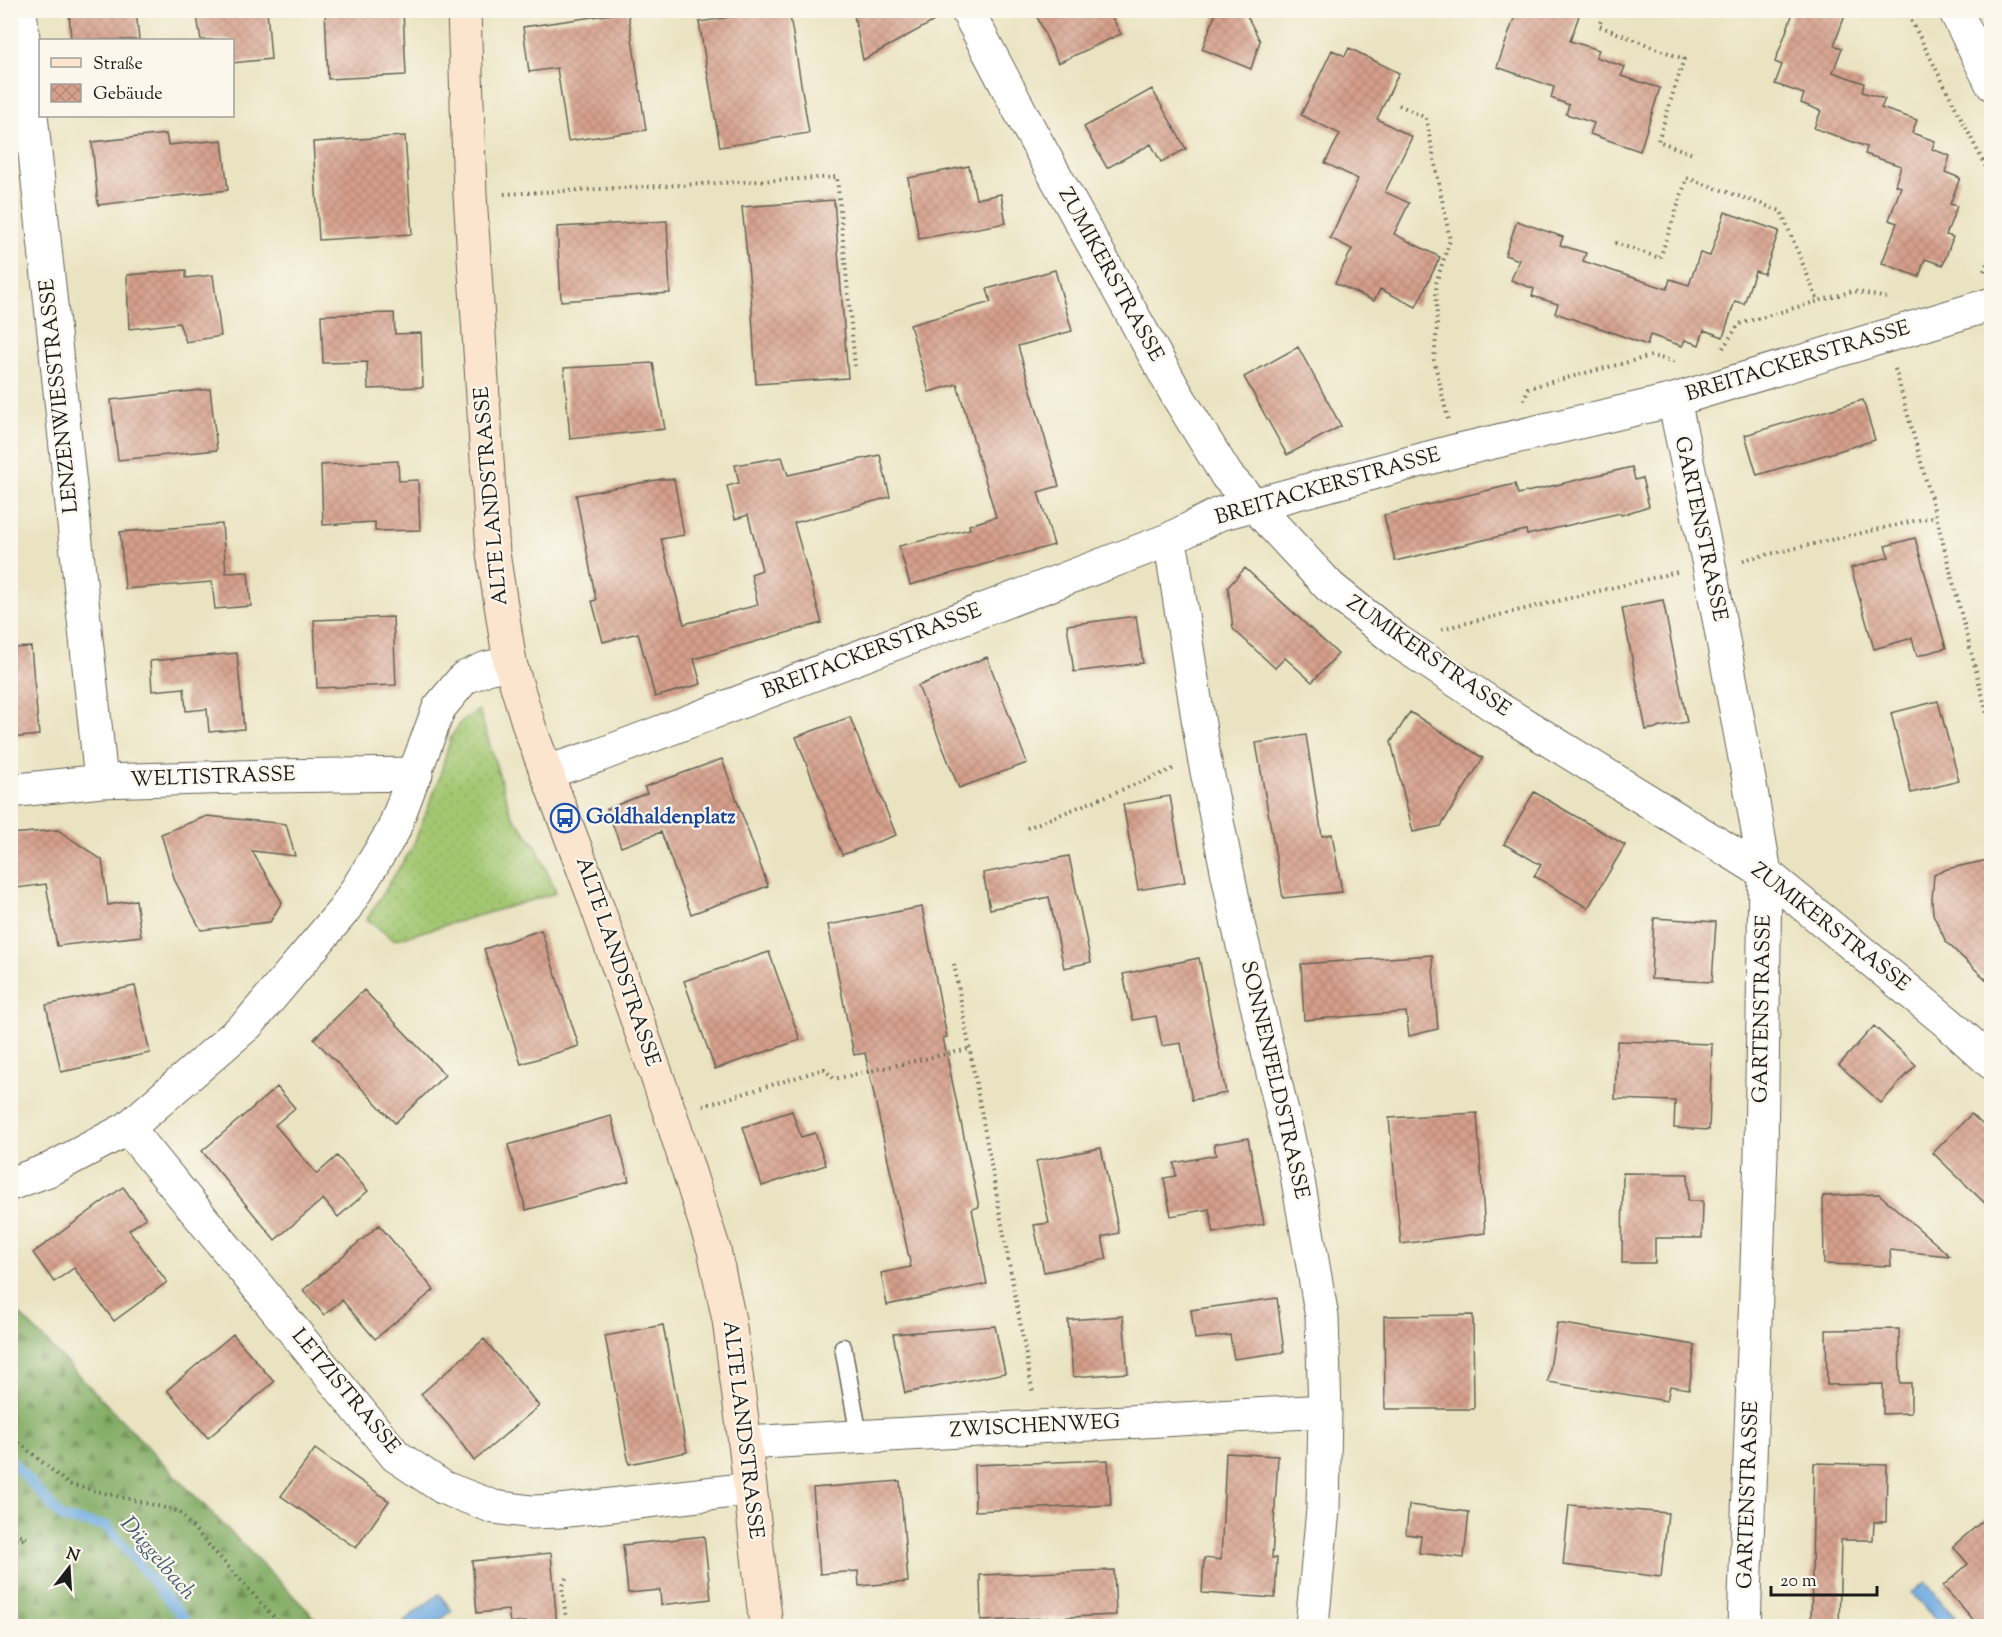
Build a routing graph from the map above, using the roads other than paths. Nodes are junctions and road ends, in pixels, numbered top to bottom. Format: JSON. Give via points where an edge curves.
{"nodes":[{"id":1,"x":20,"y":10,"type":"edge"},
{"id":2,"x":464,"y":10,"type":"edge"},
{"id":3,"x":967,"y":10,"type":"edge"},
{"id":4,"x":1955,"y":10,"type":"edge"},
{"id":5,"x":1992,"y":84,"type":"edge"},
{"id":6,"x":1986,"y":291,"type":"edge"},
{"id":7,"x":1674,"y":400,"type":"junction"},
{"id":8,"x":1253,"y":505,"type":"junction"},
{"id":9,"x":1168,"y":540,"type":"junction"},
{"id":10,"x":510,"y":663,"type":"junction"},
{"id":11,"x":547,"y":772,"type":"junction"},
{"id":12,"x":416,"y":774,"type":"junction"},
{"id":13,"x":101,"y":782,"type":"junction"},
{"id":14,"x":10,"y":791,"type":"edge"},
{"id":15,"x":1765,"y":873,"type":"junction"},
{"id":16,"x":1992,"y":1063,"type":"edge"},
{"id":17,"x":128,"y":1128,"type":"junction"},
{"id":18,"x":10,"y":1184,"type":"edge"},
{"id":19,"x":843,"y":1347,"type":"dead end"},
{"id":20,"x":1325,"y":1411,"type":"junction"},
{"id":21,"x":859,"y":1436,"type":"junction"},
{"id":22,"x":745,"y":1443,"type":"junction"},
{"id":23,"x":750,"y":1489,"type":"junction"},
{"id":24,"x":766,"y":1626,"type":"edge"},
{"id":25,"x":1312,"y":1626,"type":"edge"},
{"id":26,"x":1744,"y":1626,"type":"edge"}],
"edges":[{"from":1,"to":13,"type":"street","name":"LENZENWIESSTRASSE"},
{"from":2,"to":10,"type":"main road","name":"ALTE LANDSTRASSE","via":[[470,195],[493,553]]},
{"from":3,"to":8,"type":"street","name":"ZUMIKERSTRASSE","via":[[1177,395],[1227,476]]},
{"from":4,"to":5,"type":"street"},
{"from":6,"to":7,"type":"street","name":"BREITACKERSTRASSE","via":[[1886,335]]},
{"from":7,"to":8,"type":"street","name":"BREITACKERSTRASSE"},
{"from":7,"to":15,"type":"street","name":"GARTENSTRASSE","via":[[1709,565]]},
{"from":8,"to":9,"type":"street","name":"BREITACKERSTRASSE","via":[[1219,514]]},
{"from":8,"to":15,"type":"street","name":"ZUMIKERSTRASSE","via":[[1330,587],[1396,640],[1499,709]]},
{"from":9,"to":11,"type":"street","name":"BREITACKERSTRASSE"},
{"from":9,"to":20,"type":"street","name":"SONNENFELDSTRASSE","via":[[1204,757],[1238,924],[1297,1175],[1322,1317]]},
{"from":10,"to":11,"type":"main road","name":"ALTE LANDSTRASSE"},
{"from":10,"to":12,"type":"street","via":[[464,678],[439,708]]},
{"from":11,"to":22,"type":"main road","name":"ALTE LANDSTRASSE","via":[[671,1116],[714,1250],[729,1320]]},
{"from":12,"to":13,"type":"street","name":"WELTISTRASSE"},
{"from":12,"to":17,"type":"street","via":[[393,831],[344,910],[249,1023]]},
{"from":13,"to":14,"type":"street","name":"WELTISTRASSE"},
{"from":15,"to":16,"type":"street","name":"ZUMIKERSTRASSE"},
{"from":15,"to":26,"type":"street","name":"GARTENSTRASSE","via":[[1761,1154]]},
{"from":17,"to":18,"type":"street","via":[[51,1169]]},
{"from":17,"to":23,"type":"street","name":"LETZISTRASSE","via":[[396,1456],[444,1488],[494,1507],[532,1512]]},
{"from":19,"to":21,"type":"lane"},
{"from":20,"to":21,"type":"street","name":"ZWISCHENWEG"},
{"from":20,"to":25,"type":"street","name":"SONNENFELDSTRASSE","via":[[1323,1509]]},
{"from":21,"to":22,"type":"street","name":"ZWISCHENWEG"},
{"from":22,"to":23,"type":"main road","name":"ALTE LANDSTRASSE"},
{"from":23,"to":24,"type":"main road","name":"ALTE LANDSTRASSE"}]}
